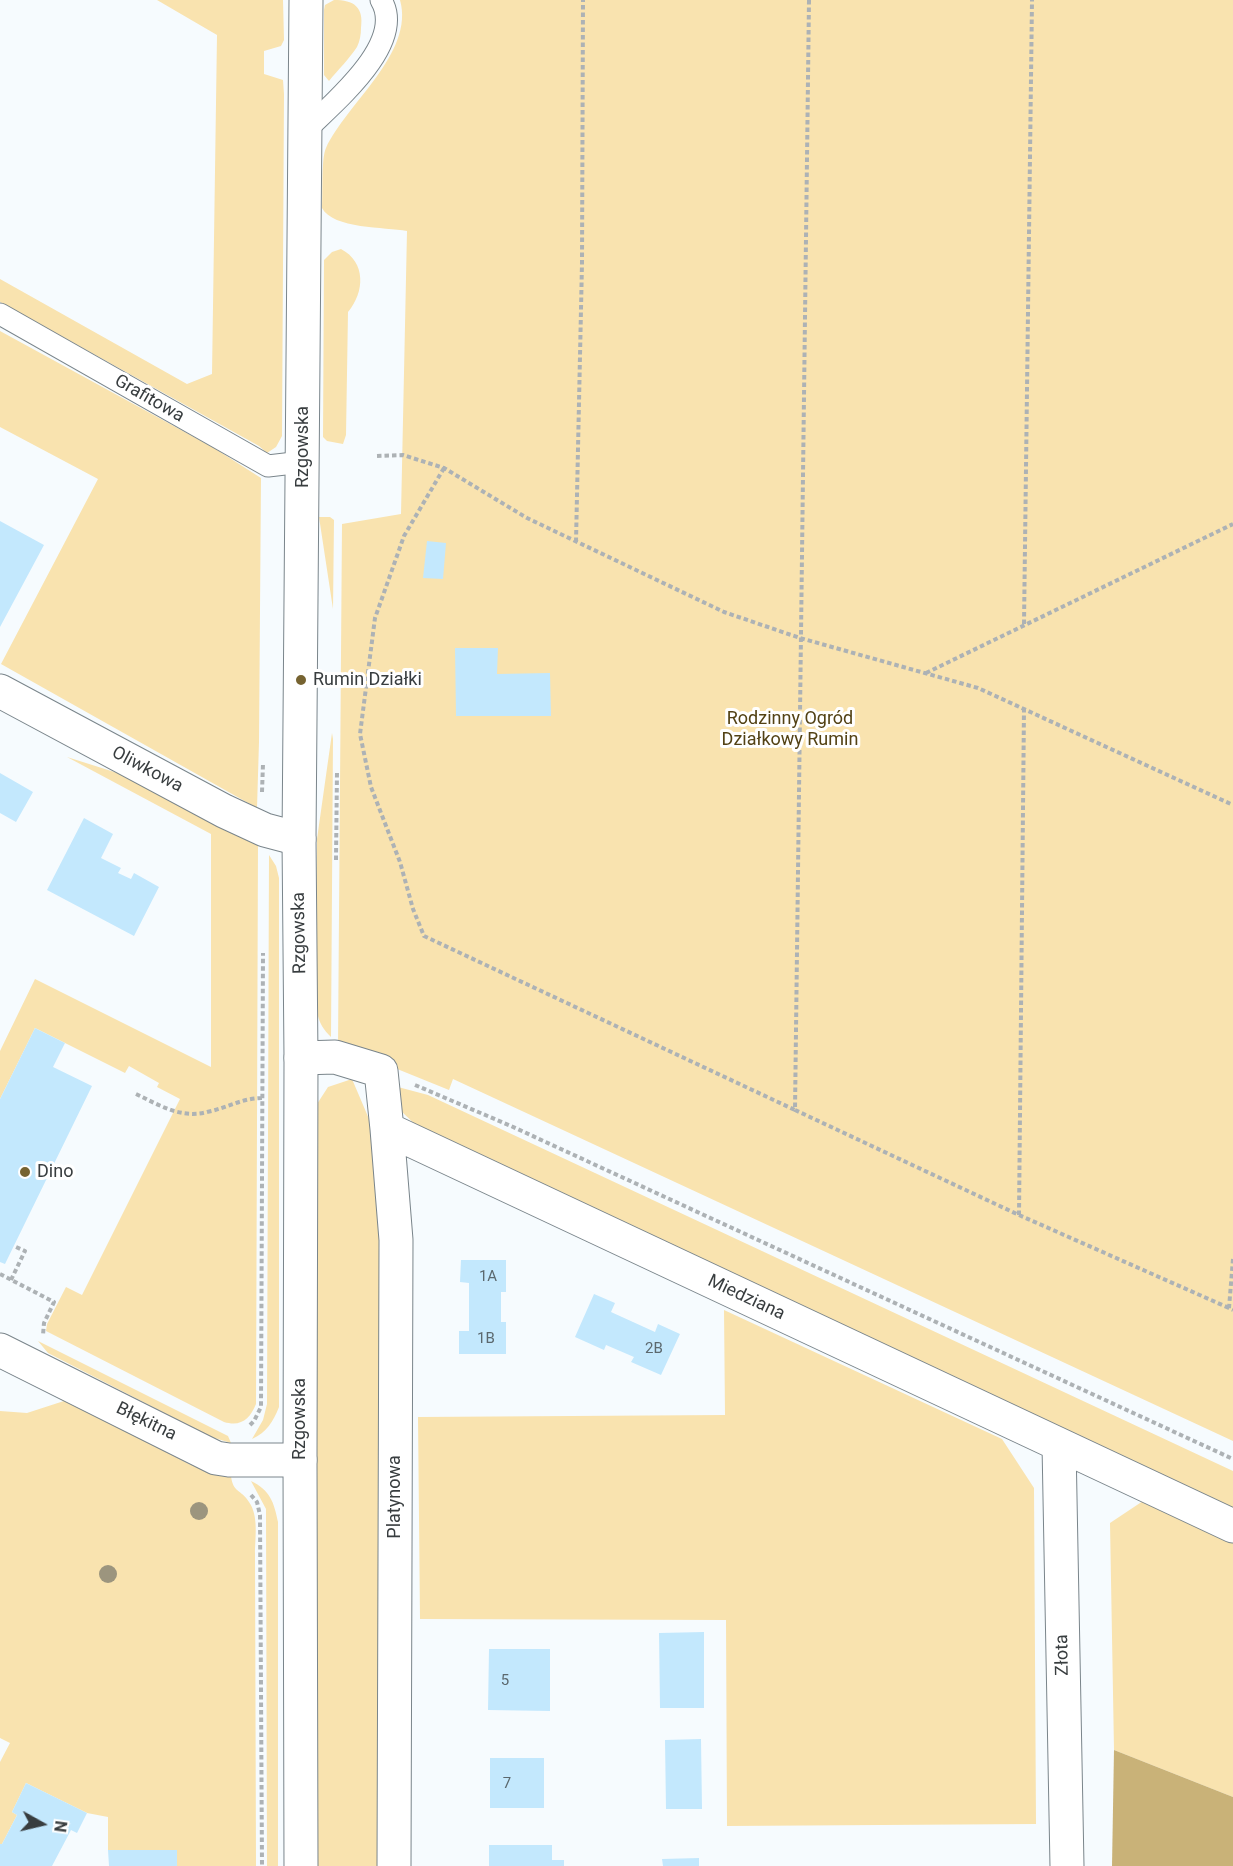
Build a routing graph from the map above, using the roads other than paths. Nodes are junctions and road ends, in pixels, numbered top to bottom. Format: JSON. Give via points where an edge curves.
{"nodes":[{"id":1,"x":306,"y":0,"type":"edge"},
{"id":2,"x":381,"y":0,"type":"edge"},
{"id":3,"x":306,"y":130,"type":"junction"},
{"id":4,"x":0,"y":314,"type":"edge"},
{"id":5,"x":302,"y":462,"type":"junction"},
{"id":6,"x":0,"y":691,"type":"edge"},
{"id":7,"x":299,"y":839,"type":"junction"},
{"id":8,"x":302,"y":1058,"type":"junction"},
{"id":9,"x":387,"y":1129,"type":"junction"},
{"id":10,"x":0,"y":1350,"type":"edge"},
{"id":11,"x":1059,"y":1445,"type":"junction"},
{"id":12,"x":300,"y":1460,"type":"junction"},
{"id":13,"x":1233,"y":1526,"type":"edge"},
{"id":14,"x":301,"y":1866,"type":"edge"},
{"id":15,"x":394,"y":1866,"type":"edge"},
{"id":16,"x":1067,"y":1866,"type":"edge"}],
"edges":[{"from":1,"to":3,"type":"street","name":"Rzgowska"},
{"from":2,"to":3,"type":"lane","via":[[387,21],[366,70]]},
{"from":3,"to":5,"type":"street","name":"Rzgowska"},
{"from":4,"to":5,"type":"lane","name":"Grafitowa","via":[[268,466]]},
{"from":5,"to":7,"type":"street","name":"Rzgowska"},
{"from":6,"to":7,"type":"street","name":"Oliwkowa","via":[[224,811],[265,830]]},
{"from":7,"to":8,"type":"street","name":"Rzgowska"},
{"from":8,"to":9,"type":"street","via":[[335,1057],[381,1071]]},
{"from":8,"to":12,"type":"street","name":"Rzgowska"},
{"from":9,"to":11,"type":"street","name":"Miedziana"},
{"from":9,"to":15,"type":"street","name":"Platynowa","via":[[396,1240]]},
{"from":10,"to":12,"type":"street","name":"Błękitna","via":[[216,1458]]},
{"from":11,"to":13,"type":"street","name":"Miedziana"},
{"from":11,"to":16,"type":"street","name":"Złota"},
{"from":12,"to":14,"type":"street","name":"Rzgowska"}]}
